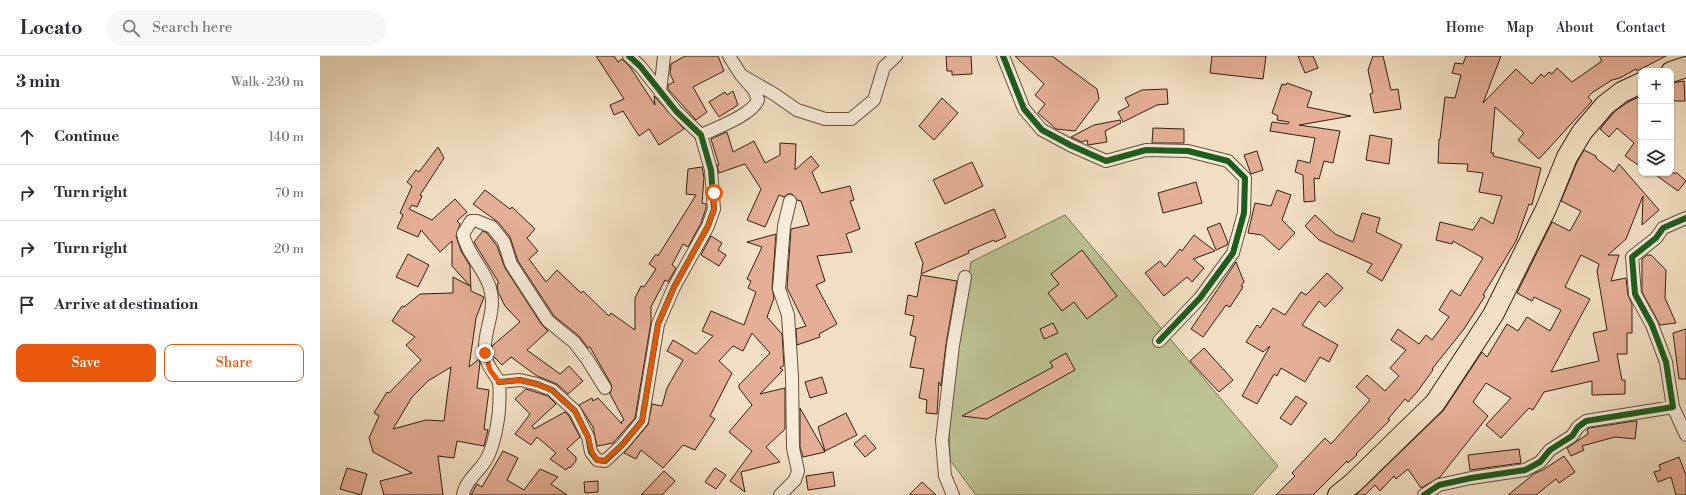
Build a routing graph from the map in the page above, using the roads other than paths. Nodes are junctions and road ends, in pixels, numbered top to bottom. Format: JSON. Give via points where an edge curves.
{"nodes":[{"id":1,"x":629,"y":56,"type":"edge"},
{"id":2,"x":664,"y":56,"type":"edge"},
{"id":3,"x":729,"y":56,"type":"edge"},
{"id":4,"x":896,"y":56,"type":"edge"},
{"id":5,"x":1003,"y":56,"type":"edge"},
{"id":6,"x":1686,"y":67,"type":"edge"},
{"id":7,"x":1674,"y":71,"type":"edge"},
{"id":8,"x":740,"y":75,"type":"junction"},
{"id":9,"x":1638,"y":84,"type":"edge"},
{"id":10,"x":660,"y":92,"type":"junction"},
{"id":11,"x":701,"y":135,"type":"junction"},
{"id":12,"x":790,"y":201,"type":"dead end"},
{"id":13,"x":1686,"y":218,"type":"edge"},
{"id":14,"x":965,"y":277,"type":"dead end"},
{"id":15,"x":1159,"y":341,"type":"dead end"},
{"id":16,"x":499,"y":382,"type":"junction"},
{"id":17,"x":604,"y":388,"type":"dead end"},
{"id":18,"x":1673,"y":407,"type":"junction"},
{"id":19,"x":1686,"y":435,"type":"edge"},
{"id":20,"x":463,"y":495,"type":"edge"},
{"id":21,"x":780,"y":495,"type":"edge"},
{"id":22,"x":954,"y":495,"type":"edge"},
{"id":23,"x":1338,"y":495,"type":"edge"},
{"id":24,"x":1424,"y":495,"type":"edge"}],
"edges":[{"from":1,"to":10,"type":"street"},
{"from":2,"to":10,"type":"street"},
{"from":3,"to":8,"type":"street"},
{"from":4,"to":8,"type":"street","via":[[884,67],[874,100],[851,119],[825,120],[797,110]]},
{"from":5,"to":15,"type":"street","via":[[1024,109],[1042,130],[1072,146],[1106,161],[1146,150],[1188,151],[1228,161],[1245,178],[1244,213],[1233,254],[1200,298]]},
{"from":6,"to":7,"type":"main road"},
{"from":8,"to":11,"type":"street","via":[[754,90],[758,100],[755,107]]},
{"from":9,"to":23,"type":"main road","via":[[1622,92],[1606,105],[1582,132],[1567,157],[1546,209],[1493,315],[1434,403]]},
{"from":10,"to":11,"type":"street"},
{"from":11,"to":16,"type":"street","via":[[711,170],[714,209],[708,226],[674,287],[658,324],[642,421],[622,445],[604,461],[597,460],[575,411],[552,390],[520,380]]},
{"from":12,"to":21,"type":"street","via":[[784,226],[779,289],[788,315],[793,448],[798,472],[795,480]]},
{"from":13,"to":18,"type":"street","via":[[1663,228],[1656,238],[1632,257],[1635,294],[1652,325],[1666,362]]},
{"from":14,"to":22,"type":"street","via":[[953,345],[942,440],[945,476]]},
{"from":16,"to":17,"type":"street","via":[[490,370],[485,353],[485,336],[491,319],[490,288],[483,271],[465,244],[463,234],[471,221],[492,227],[504,242],[511,264],[548,321],[574,342]]},
{"from":16,"to":20,"type":"street","via":[[498,420],[492,443],[485,461],[466,485]]},
{"from":18,"to":19,"type":"street"},
{"from":18,"to":24,"type":"street","via":[[1586,421],[1572,436],[1550,450],[1540,462],[1525,470],[1439,485]]}]}
